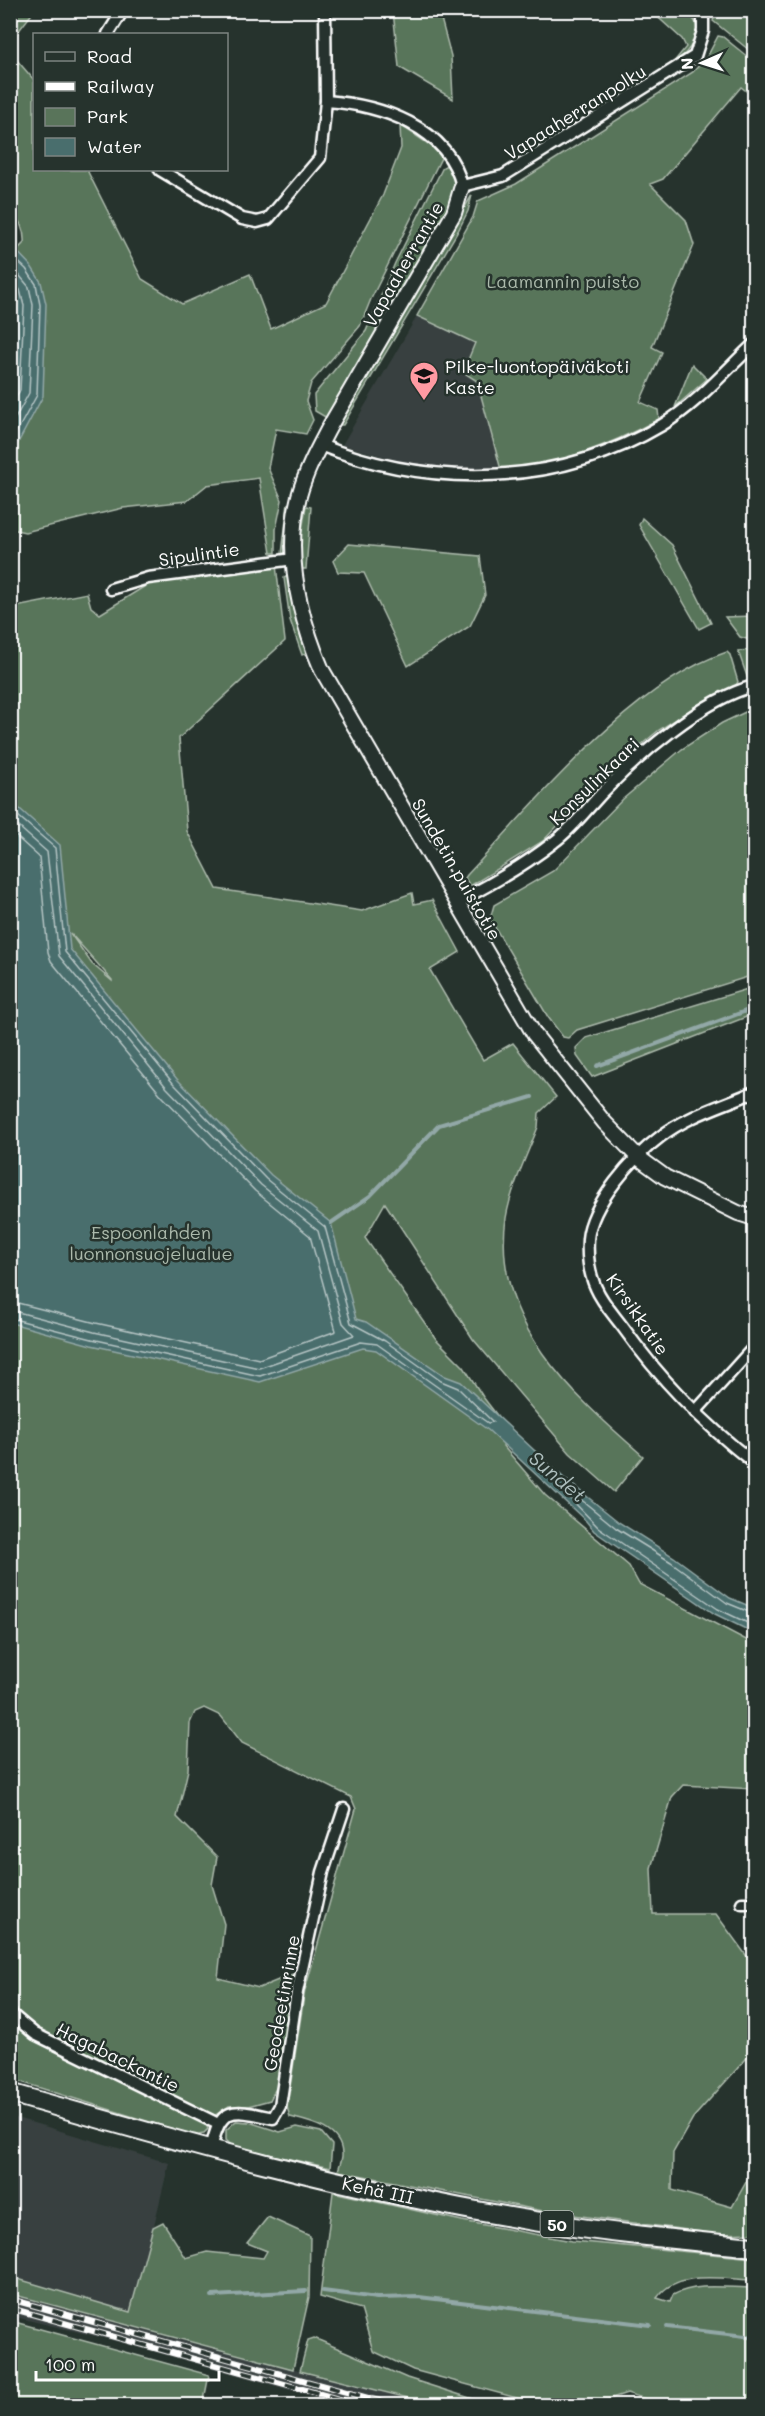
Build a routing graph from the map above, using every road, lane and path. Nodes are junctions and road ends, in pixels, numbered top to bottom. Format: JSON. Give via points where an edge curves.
{"nodes":[{"id":1,"x":123,"y":10,"type":"edge"},
{"id":2,"x":325,"y":10,"type":"edge"},
{"id":3,"x":703,"y":16,"type":"dead end"},
{"id":4,"x":109,"y":33,"type":"edge"},
{"id":5,"x":326,"y":101,"type":"junction"},
{"id":6,"x":162,"y":171,"type":"edge"},
{"id":7,"x":462,"y":186,"type":"junction"},
{"id":8,"x":754,"y":344,"type":"edge"},
{"id":9,"x":320,"y":445,"type":"junction"},
{"id":10,"x":294,"y":559,"type":"junction"},
{"id":11,"x":111,"y":589,"type":"dead end"},
{"id":12,"x":754,"y":686,"type":"edge"},
{"id":13,"x":457,"y":902,"type":"junction"},
{"id":14,"x":754,"y":1092,"type":"edge"},
{"id":15,"x":639,"y":1158,"type":"junction"},
{"id":16,"x":754,"y":1218,"type":"edge"},
{"id":17,"x":754,"y":1347,"type":"edge"},
{"id":18,"x":695,"y":1412,"type":"junction"},
{"id":19,"x":754,"y":1463,"type":"edge"},
{"id":20,"x":344,"y":1809,"type":"dead end"},
{"id":21,"x":742,"y":1903,"type":"dead end"},
{"id":22,"x":754,"y":1903,"type":"edge"},
{"id":23,"x":10,"y":2013,"type":"edge"},
{"id":24,"x":10,"y":2093,"type":"edge"},
{"id":25,"x":216,"y":2123,"type":"junction"},
{"id":26,"x":210,"y":2150,"type":"junction"},
{"id":27,"x":754,"y":2247,"type":"edge"}],
"edges":[{"from":1,"to":4,"type":"street"},
{"from":2,"to":5,"type":"street"},
{"from":3,"to":7,"type":"street","name":"Vapaaherranpolku","via":[[695,56],[503,176]]},
{"from":5,"to":6,"type":"street","via":[[320,158],[268,219],[242,219]]},
{"from":5,"to":7,"type":"street","name":"Vapaaherrantie","via":[[384,110],[411,125],[448,152]]},
{"from":7,"to":9,"type":"street","name":"Vapaaherrantie","via":[[454,213]]},
{"from":8,"to":9,"type":"street","via":[[684,410],[616,448],[571,464],[490,476],[453,475],[390,466]]},
{"from":9,"to":10,"type":"street","name":"Sundetin puistotie","via":[[298,499]]},
{"from":10,"to":11,"type":"street","name":"Sipulintie","via":[[148,578]]},
{"from":10,"to":13,"type":"street","name":"Sundetin puistotie","via":[[301,615],[322,670]]},
{"from":12,"to":13,"type":"street","name":"Konsulinkaari","via":[[716,704],[661,739],[556,841]]},
{"from":13,"to":15,"type":"street","name":"Sundetin puistotie","via":[[534,1034],[604,1122]]},
{"from":14,"to":15,"type":"street","name":"Kirsikkatie","via":[[660,1136]]},
{"from":15,"to":16,"type":"street","name":"Sundetin puistotie","via":[[665,1177]]},
{"from":15,"to":18,"type":"street","name":"Kirsikkatie","via":[[607,1191],[595,1213],[588,1240],[591,1272],[596,1288],[639,1350]]},
{"from":17,"to":18,"type":"street"},
{"from":18,"to":19,"type":"street","name":"Kirsikkatie"},
{"from":20,"to":25,"type":"street","name":"Geodeetinrinne","via":[[320,1883],[297,1992],[280,2106],[273,2118],[237,2113]]},
{"from":21,"to":22,"type":"street"},
{"from":23,"to":25,"type":"street","name":"Hagabackantie","via":[[35,2034]]},
{"from":24,"to":26,"type":"highway","name":"Kehä III","number":"50"},
{"from":25,"to":26,"type":"street"},
{"from":26,"to":27,"type":"highway","name":"Kehä III","number":"50","via":[[362,2187],[534,2221]]}]}
